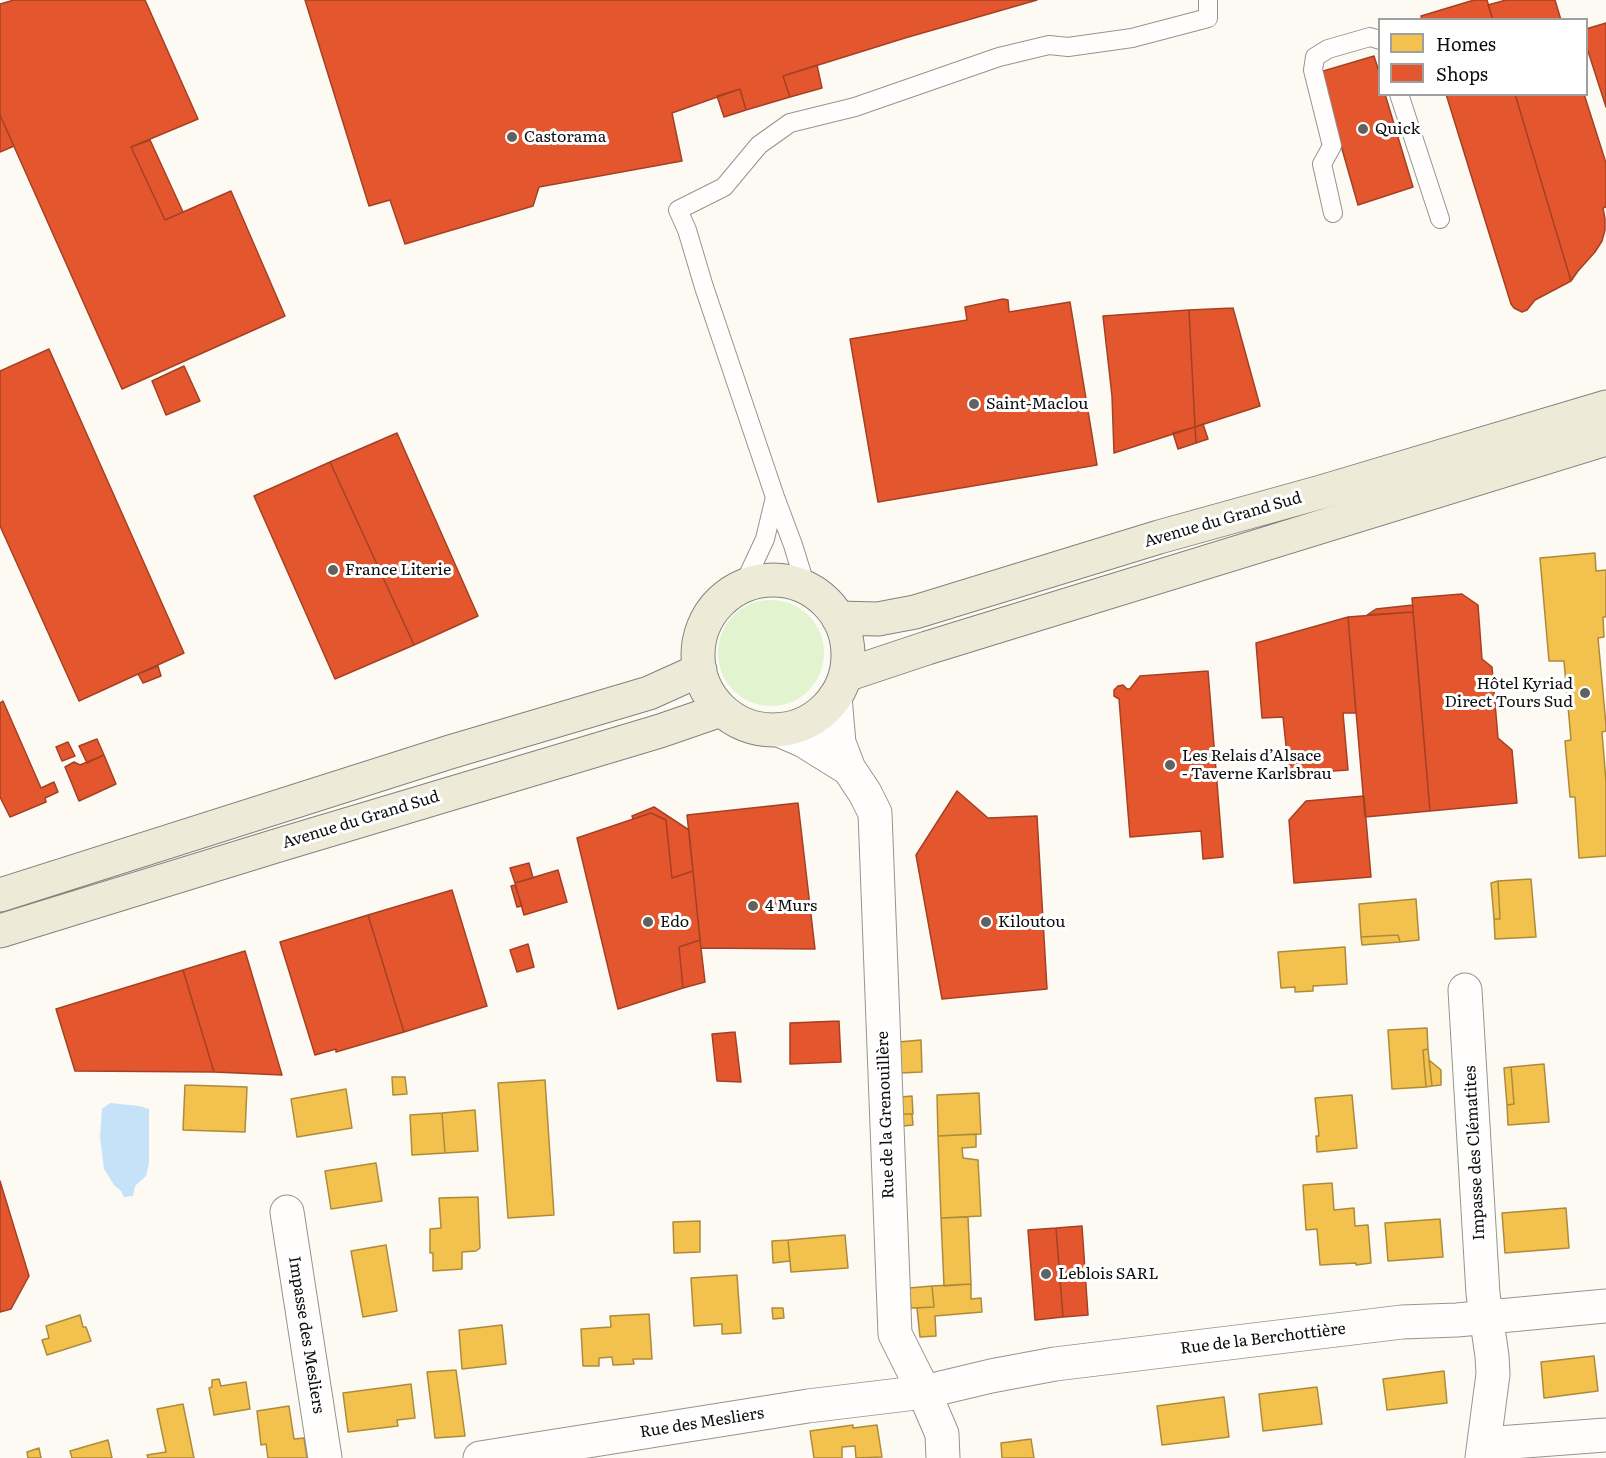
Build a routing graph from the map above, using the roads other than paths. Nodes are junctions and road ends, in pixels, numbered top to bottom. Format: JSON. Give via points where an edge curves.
{"nodes":[{"id":1,"x":1208,"y":0,"type":"edge"},
{"id":2,"x":1378,"y":39,"type":"edge"},
{"id":3,"x":1400,"y":96,"type":"edge"},
{"id":4,"x":1333,"y":213,"type":"dead end"},
{"id":5,"x":1440,"y":219,"type":"dead end"},
{"id":6,"x":1606,"y":407,"type":"edge"},
{"id":7,"x":1606,"y":439,"type":"edge"},
{"id":8,"x":775,"y":497,"type":"junction"},
{"id":9,"x":743,"y":586,"type":"junction"},
{"id":10,"x":806,"y":587,"type":"junction"},
{"id":11,"x":838,"y":618,"type":"junction"},
{"id":12,"x":700,"y":670,"type":"junction"},
{"id":13,"x":840,"y":686,"type":"junction"},
{"id":14,"x":722,"y":710,"type":"junction"},
{"id":15,"x":779,"y":730,"type":"junction"},
{"id":16,"x":849,"y":769,"type":"junction"},
{"id":17,"x":0,"y":895,"type":"edge"},
{"id":18,"x":0,"y":931,"type":"edge"},
{"id":19,"x":1465,"y":990,"type":"dead end"},
{"id":20,"x":287,"y":1212,"type":"dead end"},
{"id":21,"x":1606,"y":1306,"type":"edge"},
{"id":22,"x":1486,"y":1317,"type":"junction"},
{"id":23,"x":924,"y":1392,"type":"junction"},
{"id":24,"x":1606,"y":1435,"type":"edge"},
{"id":25,"x":1484,"y":1451,"type":"edge"},
{"id":26,"x":325,"y":1458,"type":"edge"},
{"id":27,"x":480,"y":1458,"type":"edge"},
{"id":28,"x":943,"y":1458,"type":"edge"}],
"edges":[{"from":1,"to":8,"type":"lane","via":[[1208,18],[1132,38],[1068,47],[1048,45],[855,107],[790,123],[759,145],[724,187],[678,210]]},
{"from":2,"to":4,"type":"lane","via":[[1370,37],[1328,49],[1315,57],[1313,70],[1332,146],[1322,164]]},
{"from":3,"to":5,"type":"lane"},
{"from":6,"to":11,"type":"main road","name":"Avenue du Grand Sud","via":[[915,612],[878,619]]},
{"from":7,"to":13,"type":"main road","name":"Avenue du Grand Sud","via":[[927,648]]},
{"from":8,"to":9,"type":"lane","via":[[765,540]]},
{"from":8,"to":10,"type":"lane"},
{"from":9,"to":10,"type":"main road","via":[[763,580]]},
{"from":9,"to":12,"type":"main road","via":[[712,612],[698,650]]},
{"from":10,"to":11,"type":"main road","via":[[824,600]]},
{"from":11,"to":13,"type":"main road","via":[[846,636],[848,656]]},
{"from":12,"to":14,"type":"main road","via":[[711,698]]},
{"from":12,"to":17,"type":"main road","via":[[648,693]]},
{"from":13,"to":15,"type":"main road","via":[[818,715]]},
{"from":13,"to":16,"type":"street","name":"Rue de la Grenouillère","via":[[838,743]]},
{"from":14,"to":15,"type":"main road","via":[[758,729]]},
{"from":14,"to":18,"type":"main road","name":"Avenue du Grand Sud"},
{"from":15,"to":16,"type":"street","name":"Rue de la Grenouillère"},
{"from":16,"to":23,"type":"street","name":"Rue de la Grenouillère","via":[[875,813],[895,1334]]},
{"from":19,"to":22,"type":"street","name":"Impasse des Clématites"},
{"from":20,"to":26,"type":"street","name":"Impasse des Mesliers"},
{"from":21,"to":22,"type":"street","name":"Rue de la Berchottière"},
{"from":22,"to":23,"type":"street","name":"Rue de la Berchottière","via":[[1402,1322],[1066,1363]]},
{"from":22,"to":25,"type":"street","name":"Impasse des Clématites","via":[[1493,1374]]},
{"from":23,"to":27,"type":"street","name":"Rue des Mesliers","via":[[808,1406]]},
{"from":23,"to":28,"type":"street","name":"Rue de la Grenouillère","via":[[942,1434]]},
{"from":24,"to":25,"type":"street"}]}
